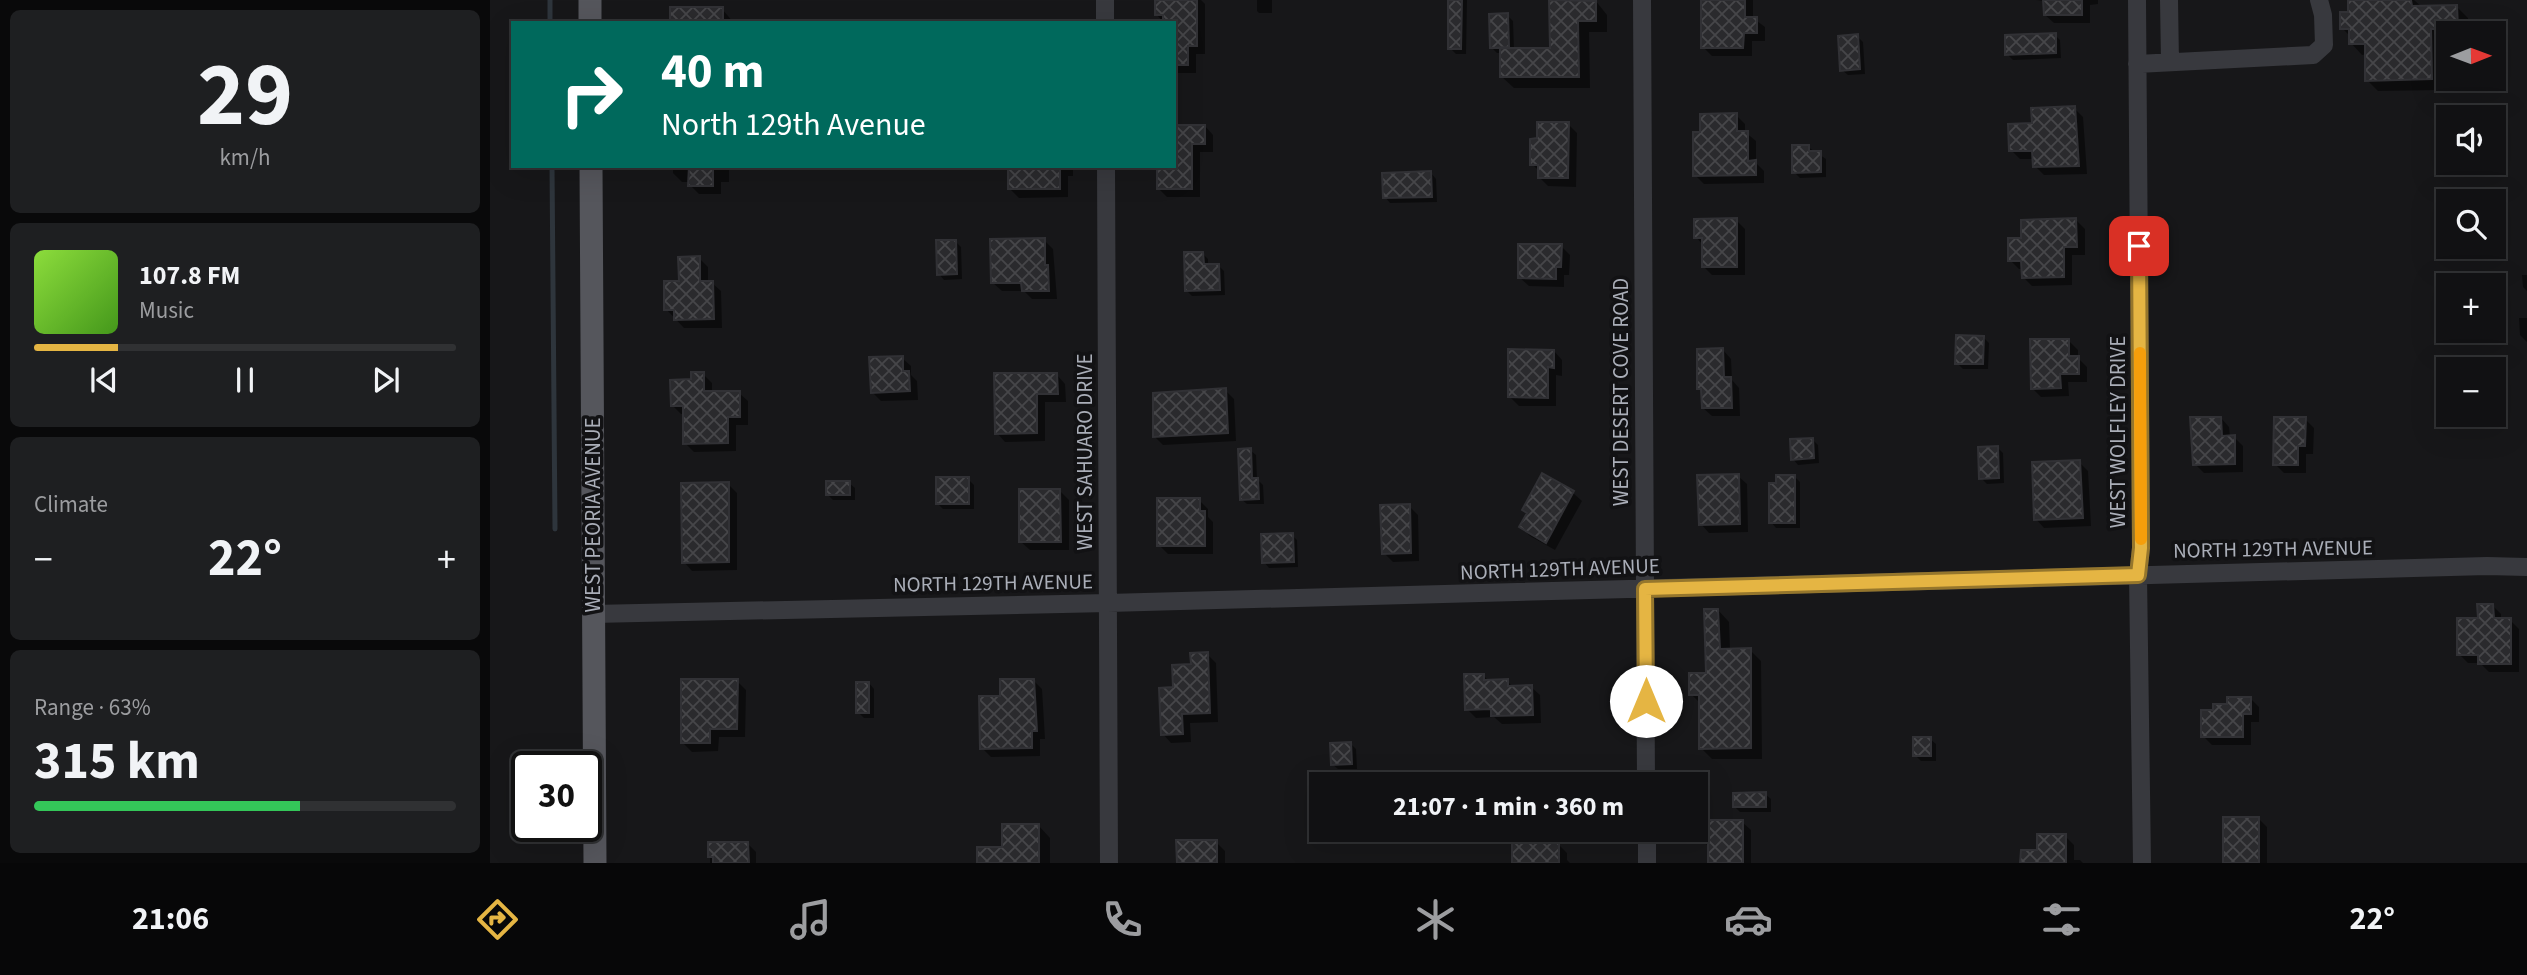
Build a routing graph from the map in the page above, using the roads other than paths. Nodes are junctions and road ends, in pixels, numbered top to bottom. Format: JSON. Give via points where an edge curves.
{"nodes":[{"id":1,"x":590,"y":0,"type":"edge"},
{"id":2,"x":1105,"y":0,"type":"edge"},
{"id":3,"x":1642,"y":0,"type":"edge"},
{"id":4,"x":2137,"y":0,"type":"edge"},
{"id":5,"x":2169,"y":0,"type":"edge"},
{"id":6,"x":2319,"y":0,"type":"edge"},
{"id":7,"x":590,"y":21,"type":"edge"},
{"id":8,"x":1105,"y":21,"type":"edge"},
{"id":9,"x":2170,"y":62,"type":"junction"},
{"id":10,"x":2137,"y":64,"type":"junction"},
{"id":11,"x":591,"y":168,"type":"edge"},
{"id":12,"x":1106,"y":168,"type":"edge"},
{"id":13,"x":2527,"y":567,"type":"edge"},
{"id":14,"x":2138,"y":575,"type":"junction"},
{"id":15,"x":1645,"y":589,"type":"junction"},
{"id":16,"x":1108,"y":603,"type":"junction"},
{"id":17,"x":593,"y":614,"type":"junction"},
{"id":18,"x":1646,"y":772,"type":"edge"},
{"id":19,"x":1647,"y":842,"type":"edge"},
{"id":20,"x":595,"y":863,"type":"edge"},
{"id":21,"x":1109,"y":863,"type":"edge"},
{"id":22,"x":1647,"y":863,"type":"edge"},
{"id":23,"x":2142,"y":863,"type":"edge"}],
"edges":[{"from":1,"to":7,"type":"main road"},
{"from":2,"to":8,"type":"street"},
{"from":3,"to":15,"type":"street","name":"WEST DESERT COVE ROAD"},
{"from":4,"to":10,"type":"street","name":"WEST WOLFLEY DRIVE"},
{"from":5,"to":9,"type":"street"},
{"from":6,"to":9,"type":"street","via":[[2324,45],[2313,55]]},
{"from":9,"to":10,"type":"street"},
{"from":10,"to":14,"type":"street","name":"WEST WOLFLEY DRIVE"},
{"from":11,"to":17,"type":"main road","name":"WEST PEORIA AVENUE"},
{"from":12,"to":16,"type":"street","name":"WEST SAHUARO DRIVE"},
{"from":13,"to":14,"type":"street","name":"NORTH 129TH AVENUE"},
{"from":14,"to":15,"type":"street","name":"NORTH 129TH AVENUE"},
{"from":14,"to":23,"type":"street","name":"WEST WOLFLEY DRIVE"},
{"from":15,"to":16,"type":"street","name":"NORTH 129TH AVENUE"},
{"from":15,"to":18,"type":"street","name":"WEST DESERT COVE ROAD"},
{"from":16,"to":17,"type":"street","name":"NORTH 129TH AVENUE"},
{"from":16,"to":21,"type":"street","name":"WEST SAHUARO DRIVE"},
{"from":17,"to":20,"type":"main road","name":"WEST PEORIA AVENUE"},
{"from":19,"to":22,"type":"street"}]}
